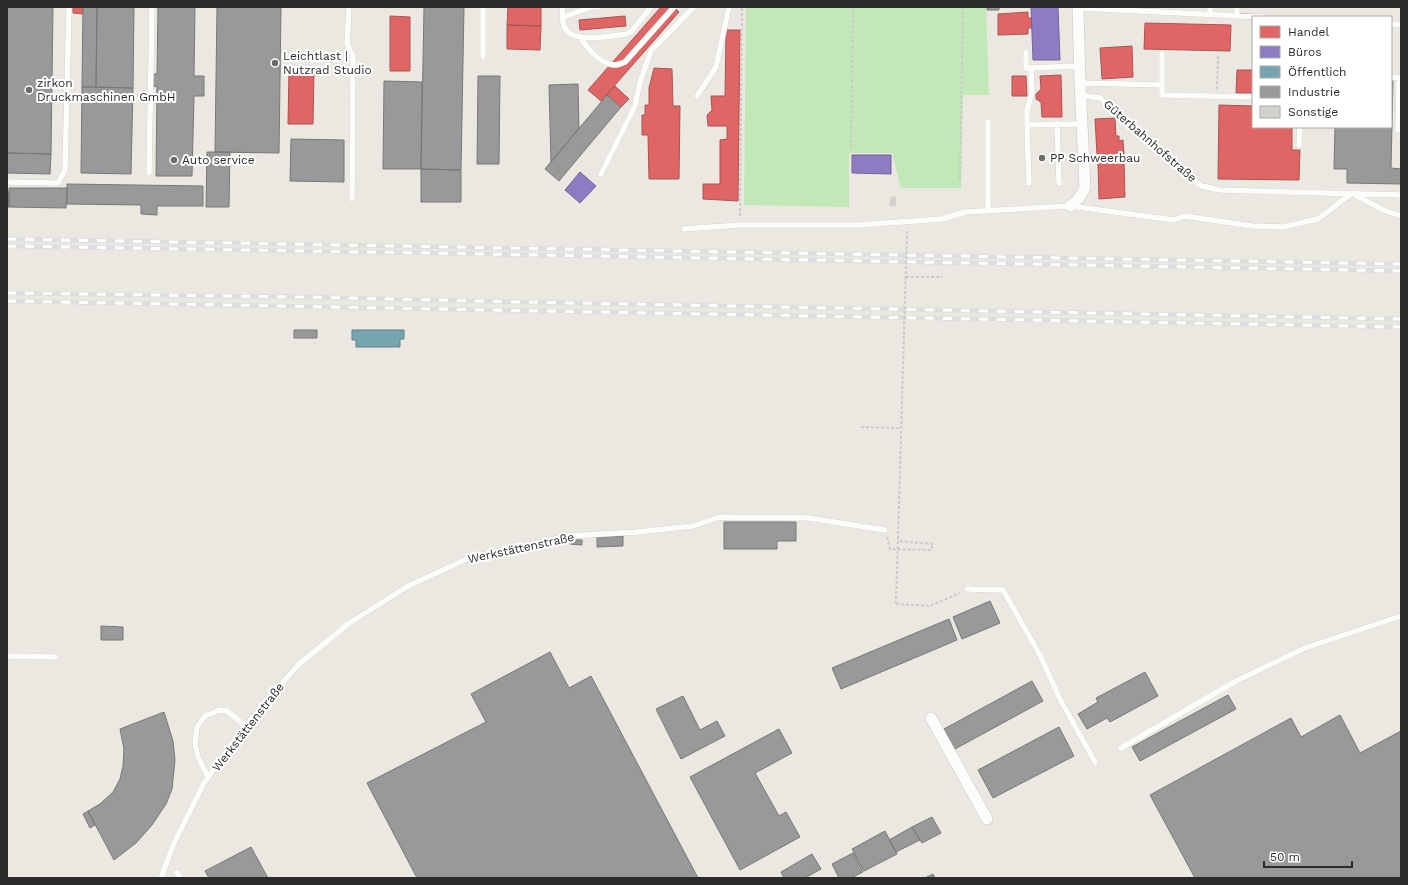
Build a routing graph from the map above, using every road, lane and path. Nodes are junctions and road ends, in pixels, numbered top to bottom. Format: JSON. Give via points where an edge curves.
{"nodes":[{"id":1,"x":69,"y":7,"type":"edge"},
{"id":2,"x":152,"y":7,"type":"edge"},
{"id":3,"x":349,"y":7,"type":"edge"},
{"id":4,"x":483,"y":7,"type":"edge"},
{"id":5,"x":562,"y":7,"type":"edge"},
{"id":6,"x":589,"y":7,"type":"edge"},
{"id":7,"x":599,"y":7,"type":"edge"},
{"id":8,"x":651,"y":7,"type":"edge"},
{"id":9,"x":674,"y":7,"type":"edge"},
{"id":10,"x":694,"y":7,"type":"edge"},
{"id":11,"x":729,"y":7,"type":"edge"},
{"id":12,"x":742,"y":7,"type":"edge"},
{"id":13,"x":852,"y":7,"type":"edge"},
{"id":14,"x":963,"y":7,"type":"edge"},
{"id":15,"x":1078,"y":7,"type":"edge"},
{"id":16,"x":1210,"y":7,"type":"edge"},
{"id":17,"x":1237,"y":7,"type":"edge"},
{"id":18,"x":1210,"y":14,"type":"junction"},
{"id":19,"x":1237,"y":16,"type":"junction"},
{"id":20,"x":563,"y":17,"type":"junction"},
{"id":21,"x":1252,"y":17,"type":"edge"},
{"id":22,"x":580,"y":38,"type":"junction"},
{"id":23,"x":1026,"y":52,"type":"dead end"},
{"id":24,"x":1162,"y":54,"type":"dead end"},
{"id":25,"x":1218,"y":56,"type":"dead end"},
{"id":26,"x":483,"y":57,"type":"dead end"},
{"id":27,"x":1079,"y":66,"type":"junction"},
{"id":28,"x":1031,"y":68,"type":"junction"},
{"id":29,"x":1392,"y":77,"type":"edge"},
{"id":30,"x":1162,"y":85,"type":"junction"},
{"id":31,"x":1080,"y":89,"type":"junction"},
{"id":32,"x":697,"y":96,"type":"dead end"},
{"id":33,"x":1217,"y":96,"type":"junction"},
{"id":34,"x":1252,"y":97,"type":"edge"},
{"id":35,"x":988,"y":122,"type":"dead end"},
{"id":36,"x":1057,"y":124,"type":"junction"},
{"id":37,"x":1082,"y":124,"type":"junction"},
{"id":38,"x":1027,"y":125,"type":"junction"},
{"id":39,"x":1300,"y":128,"type":"edge"},
{"id":40,"x":1398,"y":130,"type":"dead end"},
{"id":41,"x":1299,"y":145,"type":"dead end"},
{"id":42,"x":851,"y":148,"type":"dead end"},
{"id":43,"x":149,"y":173,"type":"dead end"},
{"id":44,"x":601,"y":174,"type":"dead end"},
{"id":45,"x":960,"y":179,"type":"dead end"},
{"id":46,"x":7,"y":182,"type":"edge"},
{"id":47,"x":1029,"y":183,"type":"dead end"},
{"id":48,"x":1059,"y":183,"type":"dead end"},
{"id":49,"x":1352,"y":193,"type":"junction"},
{"id":50,"x":1401,"y":194,"type":"edge"},
{"id":51,"x":352,"y":199,"type":"dead end"},
{"id":52,"x":1070,"y":206,"type":"junction"},
{"id":53,"x":741,"y":208,"type":"dead end"},
{"id":54,"x":988,"y":211,"type":"junction"},
{"id":55,"x":1401,"y":216,"type":"edge"},
{"id":56,"x":684,"y":229,"type":"dead end"},
{"id":57,"x":907,"y":232,"type":"dead end"},
{"id":58,"x":906,"y":277,"type":"junction"},
{"id":59,"x":942,"y":277,"type":"dead end"},
{"id":60,"x":861,"y":427,"type":"dead end"},
{"id":61,"x":901,"y":428,"type":"junction"},
{"id":62,"x":885,"y":530,"type":"joint"},
{"id":63,"x":898,"y":541,"type":"junction"},
{"id":64,"x":967,"y":590,"type":"joint"},
{"id":65,"x":1401,"y":616,"type":"edge"},
{"id":66,"x":7,"y":656,"type":"edge"},
{"id":67,"x":55,"y":657,"type":"dead end"},
{"id":68,"x":931,"y":718,"type":"dead end"},
{"id":69,"x":246,"y":726,"type":"junction"},
{"id":70,"x":1121,"y":748,"type":"dead end"},
{"id":71,"x":1095,"y":762,"type":"dead end"},
{"id":72,"x":208,"y":777,"type":"junction"},
{"id":73,"x":987,"y":819,"type":"dead end"},
{"id":74,"x":177,"y":872,"type":"dead end"},
{"id":75,"x":161,"y":878,"type":"edge"},
{"id":76,"x":180,"y":878,"type":"edge"}],
"edges":[{"from":1,"to":46,"type":"lane","via":[[65,170],[58,183]]},
{"from":2,"to":43,"type":"lane"},
{"from":3,"to":51,"type":"lane","via":[[347,44],[352,56]]},
{"from":4,"to":26,"type":"lane"},
{"from":5,"to":20,"type":"lane"},
{"from":6,"to":7,"type":"lane"},
{"from":6,"to":20,"type":"lane"},
{"from":8,"to":22,"type":"lane","via":[[632,31],[626,34]]},
{"from":9,"to":22,"type":"lane","via":[[625,62],[615,65],[607,63],[585,46]]},
{"from":10,"to":44,"type":"lane","via":[[652,51],[640,82],[635,106]]},
{"from":11,"to":32,"type":"lane","via":[[716,67]]},
{"from":12,"to":53,"type":"path"},
{"from":13,"to":42,"type":"path"},
{"from":14,"to":45,"type":"path"},
{"from":15,"to":18,"type":"lane"},
{"from":15,"to":27,"type":"street"},
{"from":16,"to":18,"type":"lane"},
{"from":17,"to":19,"type":"lane"},
{"from":18,"to":19,"type":"lane"},
{"from":19,"to":21,"type":"lane"},
{"from":20,"to":22,"type":"lane","via":[[564,26],[570,34]]},
{"from":23,"to":28,"type":"lane","via":[[1026,68]]},
{"from":24,"to":30,"type":"lane"},
{"from":25,"to":33,"type":"path"},
{"from":27,"to":28,"type":"lane"},
{"from":27,"to":31,"type":"street"},
{"from":28,"to":38,"type":"lane","via":[[1032,92],[1027,110]]},
{"from":29,"to":40,"type":"lane","via":[[1399,78]]},
{"from":30,"to":31,"type":"lane"},
{"from":30,"to":33,"type":"lane","via":[[1162,95]]},
{"from":31,"to":37,"type":"street"},
{"from":31,"to":49,"type":"lane","name":"Güterbahnhofstraße","via":[[1100,98],[1191,180],[1202,186],[1219,190]]},
{"from":33,"to":34,"type":"lane"},
{"from":35,"to":54,"type":"lane"},
{"from":36,"to":37,"type":"lane"},
{"from":36,"to":38,"type":"lane"},
{"from":36,"to":48,"type":"lane"},
{"from":37,"to":52,"type":"street","via":[[1085,187],[1082,195]]},
{"from":38,"to":47,"type":"lane"},
{"from":39,"to":41,"type":"lane"},
{"from":49,"to":50,"type":"lane","name":"Güterbahnhofstraße"},
{"from":49,"to":52,"type":"lane","via":[[1318,219],[1282,227],[1252,226],[1184,216],[1174,220]]},
{"from":49,"to":55,"type":"lane","via":[[1383,210]]},
{"from":52,"to":54,"type":"lane"},
{"from":54,"to":56,"type":"lane","via":[[965,212],[942,219],[858,225],[739,225]]},
{"from":57,"to":58,"type":"path","bridge":true},
{"from":58,"to":59,"type":"path"},
{"from":58,"to":61,"type":"path","bridge":true},
{"from":60,"to":61,"type":"path"},
{"from":61,"to":63,"type":"path","bridge":true},
{"from":62,"to":63,"type":"path","via":[[890,549],[931,550],[933,544]]},
{"from":62,"to":69,"type":"lane","name":"Werkstättenstraße","via":[[808,518],[720,517],[693,526],[568,536],[469,558],[408,586],[348,624],[298,665]]},
{"from":63,"to":64,"type":"path","bridge":true,"via":[[896,604],[930,606]]},
{"from":64,"to":71,"type":"lane","via":[[1002,590],[1040,655],[1060,699]]},
{"from":65,"to":70,"type":"lane","via":[[1305,648],[1236,680]]},
{"from":66,"to":67,"type":"lane"},
{"from":68,"to":73,"type":"street"},
{"from":69,"to":72,"type":"lane","name":"Werkstättenstraße"},
{"from":69,"to":72,"type":"lane","via":[[227,711],[220,710],[204,716],[197,727],[195,744]]},
{"from":72,"to":75,"type":"lane","name":"Werkstättenstraße","via":[[174,843]]},
{"from":74,"to":76,"type":"lane"}]}
